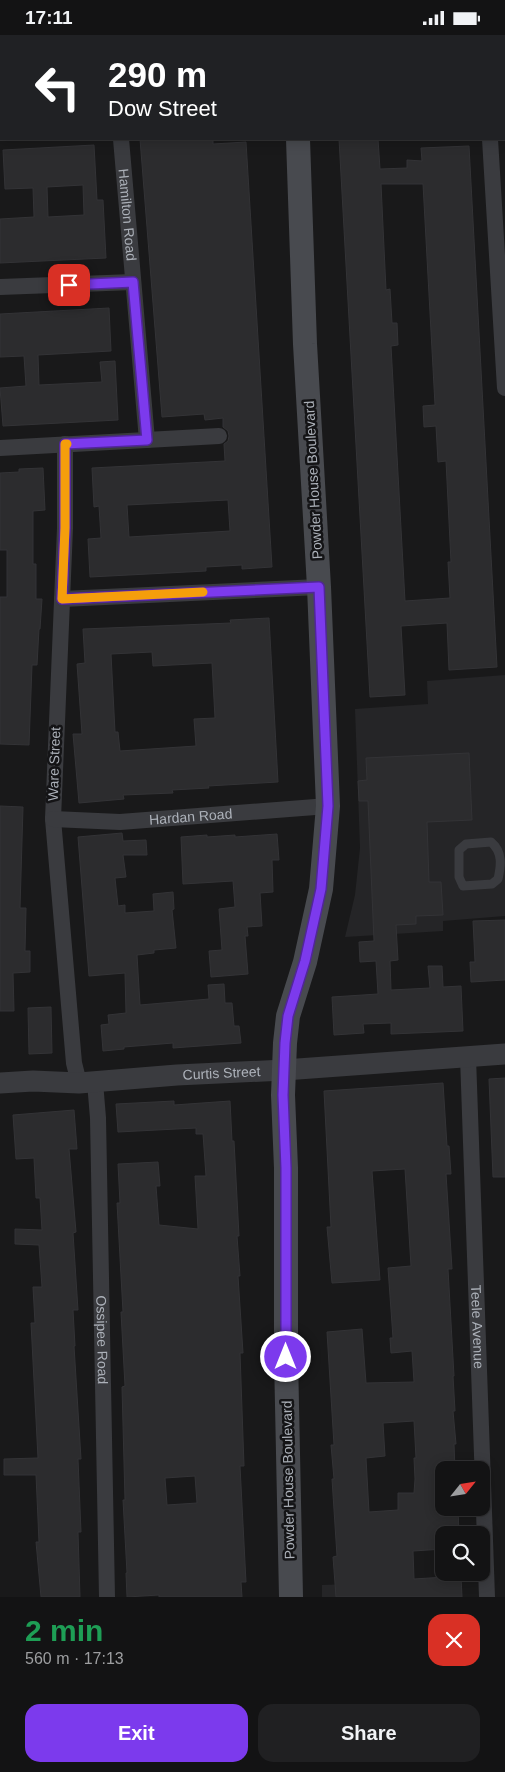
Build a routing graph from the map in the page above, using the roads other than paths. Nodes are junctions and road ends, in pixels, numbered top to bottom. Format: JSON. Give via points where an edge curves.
{"nodes":[{"id":1,"x":121,"y":140,"type":"edge"},
{"id":2,"x":298,"y":140,"type":"edge"},
{"id":3,"x":490,"y":140,"type":"edge"},
{"id":4,"x":133,"y":282,"type":"junction"},
{"id":5,"x":0,"y":287,"type":"edge"},
{"id":6,"x":505,"y":388,"type":"edge"},
{"id":7,"x":219,"y":436,"type":"dead end"},
{"id":8,"x":147,"y":440,"type":"junction"},
{"id":9,"x":65,"y":444,"type":"junction"},
{"id":10,"x":0,"y":448,"type":"edge"},
{"id":11,"x":319,"y":587,"type":"junction"},
{"id":12,"x":62,"y":599,"type":"junction"},
{"id":13,"x":328,"y":806,"type":"junction"},
{"id":14,"x":52,"y":819,"type":"junction"},
{"id":15,"x":503,"y":865,"type":"edge"},
{"id":16,"x":505,"y":1054,"type":"edge"},
{"id":17,"x":468,"y":1057,"type":"junction"},
{"id":18,"x":284,"y":1070,"type":"junction"},
{"id":19,"x":0,"y":1083,"type":"edge"},
{"id":20,"x":87,"y":1083,"type":"junction"},
{"id":21,"x":107,"y":1597,"type":"edge"},
{"id":22,"x":291,"y":1597,"type":"edge"},
{"id":23,"x":488,"y":1597,"type":"edge"}],
"edges":[{"from":1,"to":4,"type":"street","name":"Hamilton Road"},
{"from":2,"to":11,"type":"main road","name":"Powder House Boulevard","via":[[305,344]]},
{"from":3,"to":6,"type":"street"},
{"from":4,"to":5,"type":"street"},
{"from":4,"to":8,"type":"street","name":"Hamilton Road"},
{"from":7,"to":8,"type":"street"},
{"from":8,"to":9,"type":"street"},
{"from":9,"to":10,"type":"street"},
{"from":9,"to":12,"type":"street","name":"Ware Street"},
{"from":11,"to":12,"type":"street"},
{"from":11,"to":13,"type":"main road","name":"Powder House Boulevard"},
{"from":12,"to":14,"type":"street","name":"Ware Street"},
{"from":13,"to":14,"type":"street","name":"Hardan Road","via":[[120,822]]},
{"from":13,"to":18,"type":"main road","name":"Powder House Boulevard","via":[[321,889],[305,961],[288,1016]]},
{"from":14,"to":20,"type":"street","name":"Ware Street","via":[[74,1063]]},
{"from":15,"to":15,"type":"lane","via":[[498,879],[492,884],[463,886],[459,877],[459,850],[466,844],[491,842],[496,846]]},
{"from":16,"to":17,"type":"street","name":"Curtis Street"},
{"from":17,"to":18,"type":"street","name":"Curtis Street"},
{"from":17,"to":23,"type":"street","name":"Teele Avenue"},
{"from":18,"to":20,"type":"street","name":"Curtis Street"},
{"from":18,"to":22,"type":"main road","name":"Powder House Boulevard"},
{"from":19,"to":20,"type":"street","name":"Curtis Street"},
{"from":20,"to":21,"type":"street","name":"Ossipee Road","via":[[98,1128]]}]}
